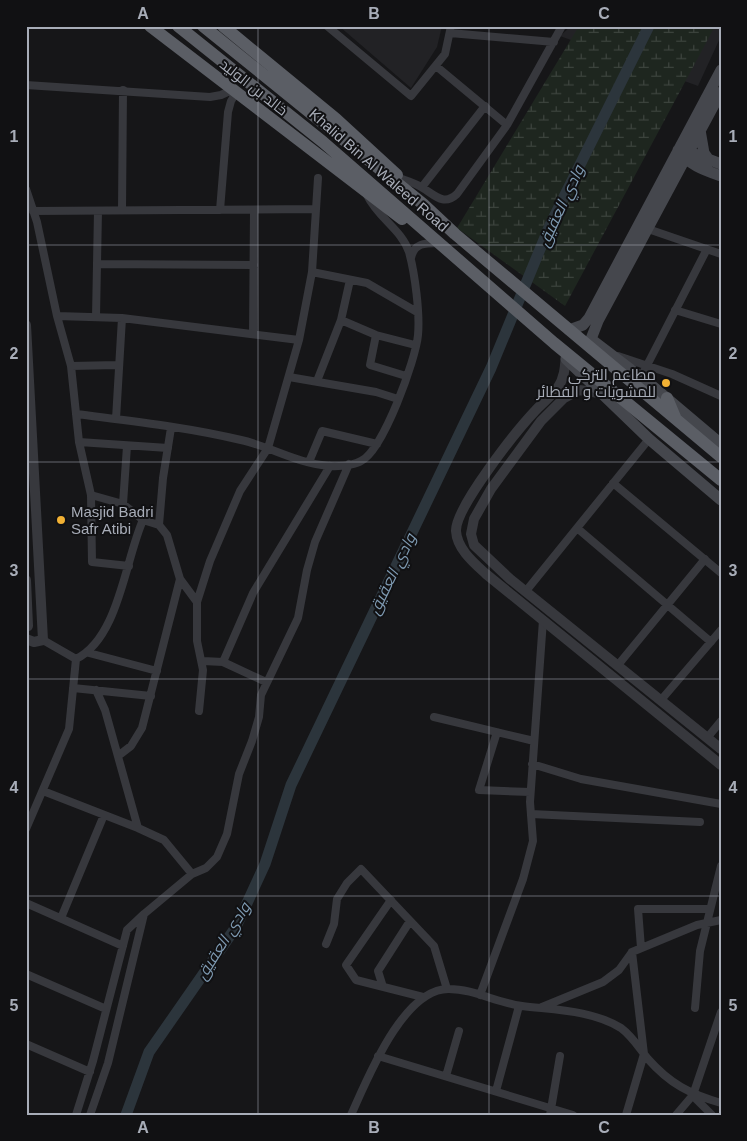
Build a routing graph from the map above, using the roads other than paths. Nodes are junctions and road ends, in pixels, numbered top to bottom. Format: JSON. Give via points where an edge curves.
{"nodes":[{"id":1,"x":150,"y":26,"type":"edge"},
{"id":2,"x":178,"y":26,"type":"edge"},
{"id":3,"x":203,"y":26,"type":"edge"},
{"id":4,"x":223,"y":26,"type":"edge"},
{"id":5,"x":327,"y":26,"type":"edge"},
{"id":6,"x":562,"y":26,"type":"edge"},
{"id":7,"x":450,"y":29,"type":"edge"},
{"id":8,"x":554,"y":42,"type":"junction"},
{"id":9,"x":436,"y":66,"type":"junction"},
{"id":10,"x":721,"y":70,"type":"edge"},
{"id":11,"x":26,"y":85,"type":"edge"},
{"id":12,"x":123,"y":90,"type":"junction"},
{"id":13,"x":234,"y":92,"type":"junction"},
{"id":14,"x":721,"y":92,"type":"edge"},
{"id":15,"x":485,"y":106,"type":"junction"},
{"id":16,"x":507,"y":125,"type":"junction"},
{"id":17,"x":700,"y":130,"type":"junction"},
{"id":18,"x":684,"y":154,"type":"junction"},
{"id":19,"x":721,"y":164,"type":"edge"},
{"id":20,"x":706,"y":165,"type":"junction"},
{"id":21,"x":679,"y":171,"type":"junction"},
{"id":22,"x":721,"y":176,"type":"edge"},
{"id":23,"x":318,"y":178,"type":"dead end"},
{"id":24,"x":402,"y":179,"type":"junction"},
{"id":25,"x":422,"y":187,"type":"junction"},
{"id":26,"x":26,"y":189,"type":"edge"},
{"id":27,"x":366,"y":194,"type":"junction"},
{"id":28,"x":422,"y":204,"type":"junction"},
{"id":29,"x":316,"y":209,"type":"junction"},
{"id":30,"x":122,"y":210,"type":"junction"},
{"id":31,"x":220,"y":210,"type":"junction"},
{"id":32,"x":254,"y":210,"type":"junction"},
{"id":33,"x":33,"y":211,"type":"junction"},
{"id":34,"x":98,"y":211,"type":"junction"},
{"id":35,"x":414,"y":222,"type":"junction"},
{"id":36,"x":648,"y":229,"type":"junction"},
{"id":37,"x":441,"y":246,"type":"junction"},
{"id":38,"x":707,"y":249,"type":"junction"},
{"id":39,"x":721,"y":254,"type":"edge"},
{"id":40,"x":411,"y":260,"type":"junction"},
{"id":41,"x":97,"y":264,"type":"junction"},
{"id":42,"x":254,"y":266,"type":"junction"},
{"id":43,"x":312,"y":272,"type":"junction"},
{"id":44,"x":350,"y":280,"type":"junction"},
{"id":45,"x":675,"y":310,"type":"junction"},
{"id":46,"x":417,"y":312,"type":"junction"},
{"id":47,"x":57,"y":316,"type":"junction"},
{"id":48,"x":96,"y":318,"type":"junction"},
{"id":49,"x":122,"y":318,"type":"junction"},
{"id":50,"x":341,"y":320,"type":"junction"},
{"id":51,"x":721,"y":324,"type":"edge"},
{"id":52,"x":26,"y":325,"type":"edge"},
{"id":53,"x":567,"y":328,"type":"junction"},
{"id":54,"x":253,"y":334,"type":"junction"},
{"id":55,"x":376,"y":335,"type":"junction"},
{"id":56,"x":299,"y":340,"type":"junction"},
{"id":57,"x":415,"y":344,"type":"junction"},
{"id":58,"x":591,"y":344,"type":"junction"},
{"id":59,"x":561,"y":350,"type":"junction"},
{"id":60,"x":609,"y":354,"type":"junction"},
{"id":61,"x":647,"y":364,"type":"junction"},
{"id":62,"x":118,"y":365,"type":"junction"},
{"id":63,"x":71,"y":366,"type":"junction"},
{"id":64,"x":406,"y":376,"type":"junction"},
{"id":65,"x":288,"y":377,"type":"junction"},
{"id":66,"x":641,"y":377,"type":"junction"},
{"id":67,"x":317,"y":381,"type":"junction"},
{"id":68,"x":599,"y":393,"type":"junction"},
{"id":69,"x":721,"y":396,"type":"edge"},
{"id":70,"x":667,"y":398,"type":"junction"},
{"id":71,"x":398,"y":399,"type":"junction"},
{"id":72,"x":76,"y":414,"type":"junction"},
{"id":73,"x":533,"y":414,"type":"junction"},
{"id":74,"x":116,"y":419,"type":"junction"},
{"id":75,"x":541,"y":421,"type":"junction"},
{"id":76,"x":678,"y":421,"type":"junction"},
{"id":77,"x":171,"y":428,"type":"junction"},
{"id":78,"x":649,"y":438,"type":"junction"},
{"id":79,"x":79,"y":442,"type":"junction"},
{"id":80,"x":377,"y":444,"type":"junction"},
{"id":81,"x":721,"y":444,"type":"edge"},
{"id":82,"x":127,"y":446,"type":"junction"},
{"id":83,"x":168,"y":448,"type":"junction"},
{"id":84,"x":268,"y":448,"type":"junction"},
{"id":85,"x":721,"y":457,"type":"edge"},
{"id":86,"x":309,"y":462,"type":"junction"},
{"id":87,"x":349,"y":464,"type":"junction"},
{"id":88,"x":330,"y":466,"type":"junction"},
{"id":89,"x":721,"y":480,"type":"edge"},
{"id":90,"x":613,"y":483,"type":"junction"},
{"id":91,"x":91,"y":495,"type":"junction"},
{"id":92,"x":721,"y":500,"type":"edge"},
{"id":93,"x":123,"y":504,"type":"junction"},
{"id":94,"x":143,"y":520,"type":"junction"},
{"id":95,"x":159,"y":525,"type":"junction"},
{"id":96,"x":577,"y":528,"type":"junction"},
{"id":97,"x":705,"y":559,"type":"junction"},
{"id":98,"x":129,"y":566,"type":"junction"},
{"id":99,"x":721,"y":573,"type":"edge"},
{"id":100,"x":180,"y":579,"type":"junction"},
{"id":101,"x":26,"y":580,"type":"edge"},
{"id":102,"x":526,"y":591,"type":"junction"},
{"id":103,"x":197,"y":602,"type":"junction"},
{"id":104,"x":668,"y":605,"type":"junction"},
{"id":105,"x":543,"y":620,"type":"junction"},
{"id":106,"x":27,"y":625,"type":"edge"},
{"id":107,"x":721,"y":630,"type":"edge"},
{"id":108,"x":42,"y":636,"type":"junction"},
{"id":109,"x":26,"y":638,"type":"edge"},
{"id":110,"x":711,"y":642,"type":"junction"},
{"id":111,"x":89,"y":652,"type":"junction"},
{"id":112,"x":76,"y":659,"type":"junction"},
{"id":113,"x":203,"y":661,"type":"junction"},
{"id":114,"x":223,"y":662,"type":"junction"},
{"id":115,"x":618,"y":665,"type":"junction"},
{"id":116,"x":157,"y":671,"type":"junction"},
{"id":117,"x":266,"y":682,"type":"junction"},
{"id":118,"x":644,"y":686,"type":"junction"},
{"id":119,"x":73,"y":688,"type":"junction"},
{"id":120,"x":96,"y":690,"type":"junction"},
{"id":121,"x":150,"y":696,"type":"junction"},
{"id":122,"x":638,"y":696,"type":"junction"},
{"id":123,"x":661,"y":700,"type":"junction"},
{"id":124,"x":199,"y":711,"type":"dead end"},
{"id":125,"x":434,"y":717,"type":"dead end"},
{"id":126,"x":721,"y":721,"type":"edge"},
{"id":127,"x":497,"y":732,"type":"junction"},
{"id":128,"x":707,"y":738,"type":"junction"},
{"id":129,"x":534,"y":741,"type":"junction"},
{"id":130,"x":721,"y":749,"type":"edge"},
{"id":131,"x":118,"y":756,"type":"junction"},
{"id":132,"x":532,"y":764,"type":"junction"},
{"id":133,"x":721,"y":765,"type":"edge"},
{"id":134,"x":43,"y":791,"type":"junction"},
{"id":135,"x":530,"y":792,"type":"junction"},
{"id":136,"x":721,"y":804,"type":"edge"},
{"id":137,"x":104,"y":814,"type":"junction"},
{"id":138,"x":530,"y":814,"type":"junction"},
{"id":139,"x":700,"y":822,"type":"dead end"},
{"id":140,"x":138,"y":828,"type":"junction"},
{"id":141,"x":26,"y":829,"type":"edge"},
{"id":142,"x":721,"y":866,"type":"edge"},
{"id":143,"x":192,"y":874,"type":"junction"},
{"id":144,"x":391,"y":900,"type":"junction"},
{"id":145,"x":26,"y":903,"type":"edge"},
{"id":146,"x":709,"y":909,"type":"junction"},
{"id":147,"x":144,"y":914,"type":"junction"},
{"id":148,"x":61,"y":918,"type":"junction"},
{"id":149,"x":721,"y":920,"type":"edge"},
{"id":150,"x":410,"y":921,"type":"junction"},
{"id":151,"x":707,"y":923,"type":"junction"},
{"id":152,"x":326,"y":944,"type":"dead end"},
{"id":153,"x":123,"y":946,"type":"junction"},
{"id":154,"x":641,"y":948,"type":"junction"},
{"id":155,"x":632,"y":952,"type":"junction"},
{"id":156,"x":26,"y":974,"type":"edge"},
{"id":157,"x":383,"y":987,"type":"junction"},
{"id":158,"x":447,"y":988,"type":"junction"},
{"id":159,"x":480,"y":995,"type":"junction"},
{"id":160,"x":423,"y":997,"type":"junction"},
{"id":161,"x":519,"y":1006,"type":"junction"},
{"id":162,"x":540,"y":1008,"type":"junction"},
{"id":163,"x":695,"y":1008,"type":"dead end"},
{"id":164,"x":106,"y":1009,"type":"junction"},
{"id":165,"x":721,"y":1012,"type":"edge"},
{"id":166,"x":459,"y":1031,"type":"dead end"},
{"id":167,"x":27,"y":1046,"type":"edge"},
{"id":168,"x":644,"y":1054,"type":"junction"},
{"id":169,"x":378,"y":1056,"type":"junction"},
{"id":170,"x":560,"y":1056,"type":"dead end"},
{"id":171,"x":90,"y":1072,"type":"junction"},
{"id":172,"x":446,"y":1076,"type":"junction"},
{"id":173,"x":496,"y":1091,"type":"junction"},
{"id":174,"x":693,"y":1095,"type":"junction"},
{"id":175,"x":721,"y":1103,"type":"edge"},
{"id":176,"x":551,"y":1111,"type":"edge"},
{"id":177,"x":76,"y":1115,"type":"edge"},
{"id":178,"x":90,"y":1115,"type":"edge"},
{"id":179,"x":351,"y":1115,"type":"edge"},
{"id":180,"x":574,"y":1115,"type":"edge"},
{"id":181,"x":626,"y":1115,"type":"edge"},
{"id":182,"x":676,"y":1115,"type":"edge"},
{"id":183,"x":712,"y":1115,"type":"edge"}],
"edges":[{"from":1,"to":13,"type":"highway","name":"خالد بن الوليد"},
{"from":2,"to":35,"type":"highway","name":"Khalid Bin Al Waleed Road","via":[[323,142]]},
{"from":3,"to":28,"type":"highway","name":"Khalid Bin Al Waleed Road"},
{"from":4,"to":24,"type":"highway","name":"خالد بن الوليد","via":[[336,119]]},
{"from":5,"to":9,"type":"street","via":[[411,96]]},
{"from":6,"to":8,"type":"street"},
{"from":7,"to":8,"type":"street"},
{"from":7,"to":9,"type":"street","via":[[445,54]]},
{"from":8,"to":16,"type":"street"},
{"from":9,"to":15,"type":"street"},
{"from":10,"to":18,"type":"main road"},
{"from":11,"to":12,"type":"street"},
{"from":12,"to":13,"type":"street","via":[[210,97]]},
{"from":12,"to":30,"type":"street"},
{"from":13,"to":27,"type":"highway","name":"خالد بن الوليد"},
{"from":13,"to":31,"type":"street","via":[[228,112]]},
{"from":14,"to":17,"type":"main road"},
{"from":15,"to":16,"type":"street"},
{"from":15,"to":25,"type":"street"},
{"from":16,"to":25,"type":"street","via":[[451,199],[436,198]]},
{"from":17,"to":18,"type":"main road"},
{"from":17,"to":20,"type":"main road"},
{"from":18,"to":20,"type":"main road"},
{"from":18,"to":21,"type":"main road"},
{"from":18,"to":53,"type":"main road","via":[[589,318],[583,325]]},
{"from":19,"to":20,"type":"main road"},
{"from":20,"to":21,"type":"main road"},
{"from":20,"to":22,"type":"main road"},
{"from":21,"to":36,"type":"main road"},
{"from":23,"to":29,"type":"street"},
{"from":24,"to":25,"type":"street"},
{"from":24,"to":28,"type":"highway","name":"خالد بن الوليد","via":[[418,194]]},
{"from":26,"to":33,"type":"street"},
{"from":27,"to":35,"type":"highway","name":"خالد بن الوليد","via":[[400,218]]},
{"from":27,"to":40,"type":"street","via":[[380,216],[402,236]]},
{"from":28,"to":53,"type":"highway","name":"Khalid Bin Al Waleed Road"},
{"from":29,"to":32,"type":"street"},
{"from":29,"to":43,"type":"street"},
{"from":30,"to":31,"type":"street"},
{"from":30,"to":34,"type":"street"},
{"from":31,"to":32,"type":"street"},
{"from":32,"to":42,"type":"street"},
{"from":33,"to":34,"type":"street"},
{"from":33,"to":47,"type":"street"},
{"from":34,"to":41,"type":"street"},
{"from":35,"to":37,"type":"highway","name":"Khalid Bin Al Waleed Road"},
{"from":36,"to":38,"type":"street"},
{"from":36,"to":58,"type":"main road","via":[[598,321]]},
{"from":37,"to":40,"type":"street","via":[[420,245]]},
{"from":37,"to":59,"type":"highway","name":"Khalid Bin Al Waleed Road"},
{"from":38,"to":39,"type":"street"},
{"from":38,"to":45,"type":"street"},
{"from":40,"to":46,"type":"street"},
{"from":41,"to":42,"type":"street"},
{"from":41,"to":48,"type":"street"},
{"from":42,"to":54,"type":"street"},
{"from":43,"to":44,"type":"street"},
{"from":43,"to":56,"type":"street"},
{"from":44,"to":46,"type":"street","via":[[367,283]]},
{"from":44,"to":50,"type":"street"},
{"from":45,"to":51,"type":"street"},
{"from":45,"to":61,"type":"street"},
{"from":46,"to":57,"type":"street"},
{"from":47,"to":48,"type":"street"},
{"from":47,"to":63,"type":"street"},
{"from":48,"to":49,"type":"street"},
{"from":49,"to":54,"type":"street"},
{"from":49,"to":62,"type":"street"},
{"from":50,"to":55,"type":"street"},
{"from":50,"to":67,"type":"street"},
{"from":52,"to":108,"type":"street"},
{"from":53,"to":58,"type":"highway"},
{"from":54,"to":56,"type":"street"},
{"from":55,"to":57,"type":"street"},
{"from":55,"to":64,"type":"street","via":[[370,365]]},
{"from":56,"to":65,"type":"street"},
{"from":57,"to":64,"type":"street"},
{"from":58,"to":60,"type":"main road"},
{"from":58,"to":76,"type":"highway"},
{"from":59,"to":68,"type":"main road"},
{"from":59,"to":73,"type":"street","via":[[563,378]]},
{"from":59,"to":89,"type":"highway"},
{"from":60,"to":61,"type":"street"},
{"from":60,"to":66,"type":"main road"},
{"from":61,"to":66,"type":"street"},
{"from":61,"to":69,"type":"street"},
{"from":62,"to":63,"type":"street"},
{"from":62,"to":74,"type":"street"},
{"from":63,"to":72,"type":"street"},
{"from":64,"to":71,"type":"street"},
{"from":65,"to":67,"type":"street"},
{"from":65,"to":84,"type":"street"},
{"from":66,"to":70,"type":"main road"},
{"from":67,"to":71,"type":"street"},
{"from":68,"to":75,"type":"street","via":[[579,390],[564,398]]},
{"from":68,"to":78,"type":"main road"},
{"from":70,"to":76,"type":"highway"},
{"from":70,"to":81,"type":"main road"},
{"from":71,"to":80,"type":"street"},
{"from":72,"to":74,"type":"street"},
{"from":72,"to":79,"type":"street"},
{"from":73,"to":75,"type":"street"},
{"from":73,"to":105,"type":"street","via":[[470,496],[456,531],[467,556]]},
{"from":74,"to":77,"type":"street"},
{"from":75,"to":102,"type":"street","via":[[491,489],[474,519],[471,534],[474,545]]},
{"from":76,"to":85,"type":"highway"},
{"from":77,"to":83,"type":"street"},
{"from":77,"to":84,"type":"street"},
{"from":78,"to":90,"type":"street"},
{"from":78,"to":92,"type":"main road"},
{"from":79,"to":82,"type":"street"},
{"from":79,"to":91,"type":"street"},
{"from":80,"to":86,"type":"street","via":[[322,431]]},
{"from":80,"to":87,"type":"street","via":[[361,462]]},
{"from":82,"to":83,"type":"street"},
{"from":82,"to":93,"type":"street"},
{"from":83,"to":95,"type":"street"},
{"from":84,"to":86,"type":"street"},
{"from":84,"to":103,"type":"street","via":[[240,491],[210,560]]},
{"from":86,"to":88,"type":"street"},
{"from":87,"to":88,"type":"street"},
{"from":87,"to":117,"type":"street","via":[[315,542],[298,618]]},
{"from":88,"to":114,"type":"street","via":[[253,593]]},
{"from":90,"to":96,"type":"street"},
{"from":90,"to":97,"type":"street"},
{"from":91,"to":93,"type":"street"},
{"from":91,"to":98,"type":"street","via":[[92,562]]},
{"from":93,"to":94,"type":"street"},
{"from":94,"to":95,"type":"street"},
{"from":94,"to":98,"type":"street"},
{"from":95,"to":100,"type":"street","via":[[167,535]]},
{"from":96,"to":102,"type":"street"},
{"from":96,"to":104,"type":"street"},
{"from":97,"to":99,"type":"street"},
{"from":97,"to":104,"type":"street"},
{"from":98,"to":111,"type":"street","via":[[106,628]]},
{"from":100,"to":103,"type":"street"},
{"from":100,"to":116,"type":"street"},
{"from":101,"to":106,"type":"street"},
{"from":102,"to":115,"type":"street"},
{"from":103,"to":113,"type":"street","via":[[197,641]]},
{"from":104,"to":110,"type":"street"},
{"from":104,"to":115,"type":"street"},
{"from":105,"to":122,"type":"street"},
{"from":105,"to":129,"type":"street"},
{"from":106,"to":108,"type":"street"},
{"from":107,"to":110,"type":"street"},
{"from":108,"to":109,"type":"street","via":[[34,642]]},
{"from":108,"to":112,"type":"street"},
{"from":110,"to":123,"type":"street"},
{"from":111,"to":112,"type":"street"},
{"from":111,"to":116,"type":"street"},
{"from":112,"to":119,"type":"street"},
{"from":113,"to":114,"type":"street"},
{"from":113,"to":124,"type":"street"},
{"from":114,"to":117,"type":"street"},
{"from":115,"to":118,"type":"street"},
{"from":116,"to":121,"type":"street"},
{"from":117,"to":143,"type":"street","via":[[252,741],[239,774],[227,834],[217,857],[206,868]]},
{"from":118,"to":122,"type":"street"},
{"from":118,"to":123,"type":"street"},
{"from":119,"to":120,"type":"street"},
{"from":119,"to":134,"type":"street","via":[[69,729]]},
{"from":120,"to":121,"type":"street"},
{"from":120,"to":131,"type":"street"},
{"from":121,"to":131,"type":"street","via":[[142,728],[130,746]]},
{"from":122,"to":133,"type":"street"},
{"from":123,"to":128,"type":"street"},
{"from":125,"to":127,"type":"street"},
{"from":126,"to":128,"type":"street"},
{"from":127,"to":129,"type":"street"},
{"from":127,"to":135,"type":"street","via":[[479,790]]},
{"from":128,"to":130,"type":"street"},
{"from":129,"to":132,"type":"street"},
{"from":131,"to":140,"type":"street"},
{"from":132,"to":135,"type":"street"},
{"from":132,"to":136,"type":"street","via":[[580,779]]},
{"from":134,"to":137,"type":"street"},
{"from":134,"to":141,"type":"street"},
{"from":135,"to":138,"type":"street"},
{"from":137,"to":140,"type":"street"},
{"from":137,"to":148,"type":"street"},
{"from":138,"to":139,"type":"street"},
{"from":138,"to":159,"type":"street","via":[[532,841],[523,879]]},
{"from":140,"to":143,"type":"street","via":[[164,840]]},
{"from":142,"to":146,"type":"street"},
{"from":143,"to":147,"type":"street"},
{"from":144,"to":150,"type":"street"},
{"from":144,"to":152,"type":"street","via":[[361,869],[347,882],[337,899],[334,924]]},
{"from":144,"to":157,"type":"street","via":[[346,964],[356,980]]},
{"from":145,"to":148,"type":"street"},
{"from":146,"to":151,"type":"street"},
{"from":146,"to":154,"type":"street","via":[[638,909]]},
{"from":147,"to":153,"type":"street","via":[[127,930]]},
{"from":147,"to":178,"type":"street","via":[[108,1063]]},
{"from":148,"to":153,"type":"street"},
{"from":149,"to":151,"type":"street"},
{"from":150,"to":157,"type":"street","via":[[378,971]]},
{"from":150,"to":158,"type":"street","via":[[434,946]]},
{"from":151,"to":154,"type":"street"},
{"from":151,"to":163,"type":"street","via":[[700,951]]},
{"from":153,"to":164,"type":"street"},
{"from":154,"to":155,"type":"street"},
{"from":155,"to":162,"type":"street","via":[[619,970],[603,982]]},
{"from":155,"to":168,"type":"street"},
{"from":156,"to":164,"type":"street"},
{"from":157,"to":160,"type":"street"},
{"from":158,"to":159,"type":"street"},
{"from":158,"to":160,"type":"street"},
{"from":159,"to":161,"type":"street"},
{"from":160,"to":169,"type":"street","via":[[402,1020]]},
{"from":161,"to":162,"type":"street"},
{"from":161,"to":173,"type":"street"},
{"from":162,"to":168,"type":"street","via":[[570,1012],[613,1025],[636,1041]]},
{"from":164,"to":171,"type":"street"},
{"from":165,"to":174,"type":"street"},
{"from":166,"to":172,"type":"street"},
{"from":167,"to":171,"type":"street"},
{"from":168,"to":174,"type":"street","via":[[671,1081]]},
{"from":168,"to":181,"type":"street"},
{"from":169,"to":172,"type":"street"},
{"from":169,"to":179,"type":"street"},
{"from":170,"to":176,"type":"street"},
{"from":171,"to":177,"type":"street"},
{"from":172,"to":173,"type":"street"},
{"from":173,"to":176,"type":"street"},
{"from":174,"to":175,"type":"street"},
{"from":174,"to":182,"type":"street"},
{"from":174,"to":183,"type":"street"},
{"from":176,"to":180,"type":"street"}]}
